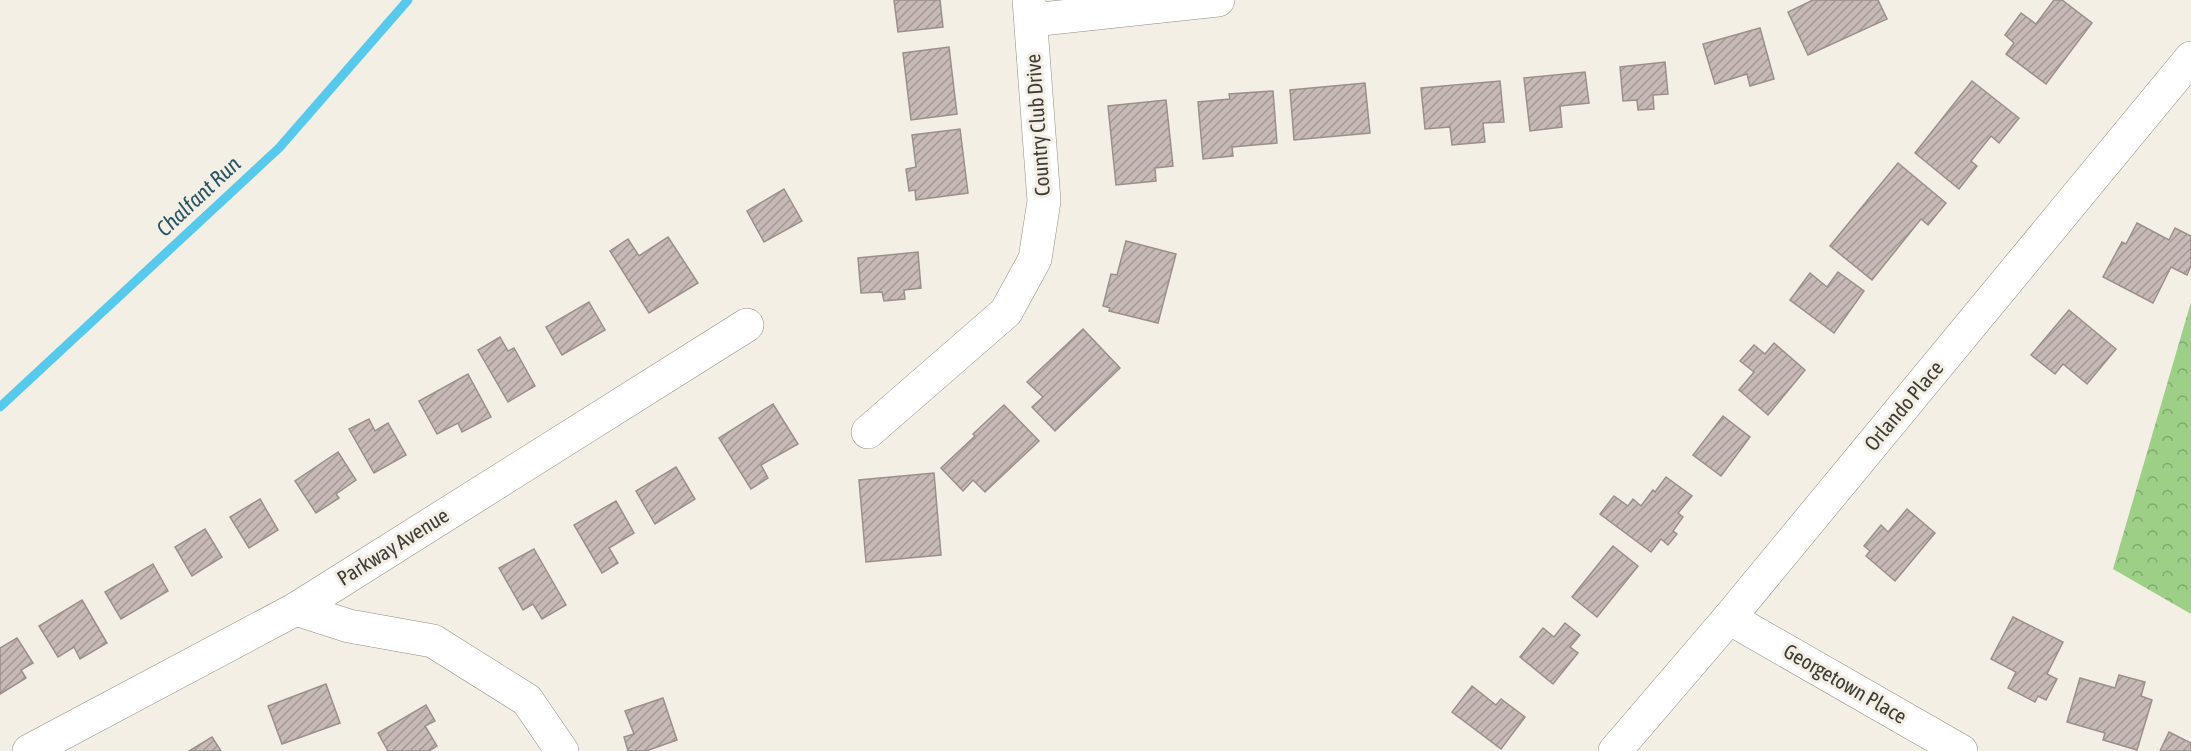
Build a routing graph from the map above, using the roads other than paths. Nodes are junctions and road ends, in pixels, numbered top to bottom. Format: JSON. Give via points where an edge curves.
{"nodes":[{"id":1,"x":1218,"y":0,"type":"edge"},
{"id":2,"x":1031,"y":10,"type":"edge"},
{"id":3,"x":2191,"y":58,"type":"edge"},
{"id":4,"x":747,"y":325,"type":"dead end"},
{"id":5,"x":868,"y":432,"type":"dead end"},
{"id":6,"x":296,"y":609,"type":"junction"},
{"id":7,"x":1729,"y":618,"type":"junction"},
{"id":8,"x":29,"y":751,"type":"edge"},
{"id":9,"x":562,"y":751,"type":"edge"},
{"id":10,"x":1616,"y":751,"type":"edge"},
{"id":11,"x":1961,"y":751,"type":"edge"}],
"edges":[{"from":1,"to":2,"type":"street"},
{"from":2,"to":5,"type":"street","name":"Country Club Drive","via":[[1044,201],[1035,259],[1006,312]]},
{"from":3,"to":7,"type":"street","name":"Orlando Place"},
{"from":4,"to":6,"type":"street","name":"Parkway Avenue"},
{"from":6,"to":8,"type":"street","name":"Parkway Avenue"},
{"from":6,"to":9,"type":"street","via":[[349,626],[433,641],[527,700]]},
{"from":7,"to":10,"type":"street","name":"Orlando Place"},
{"from":7,"to":11,"type":"street","name":"Georgetown Place"}]}
